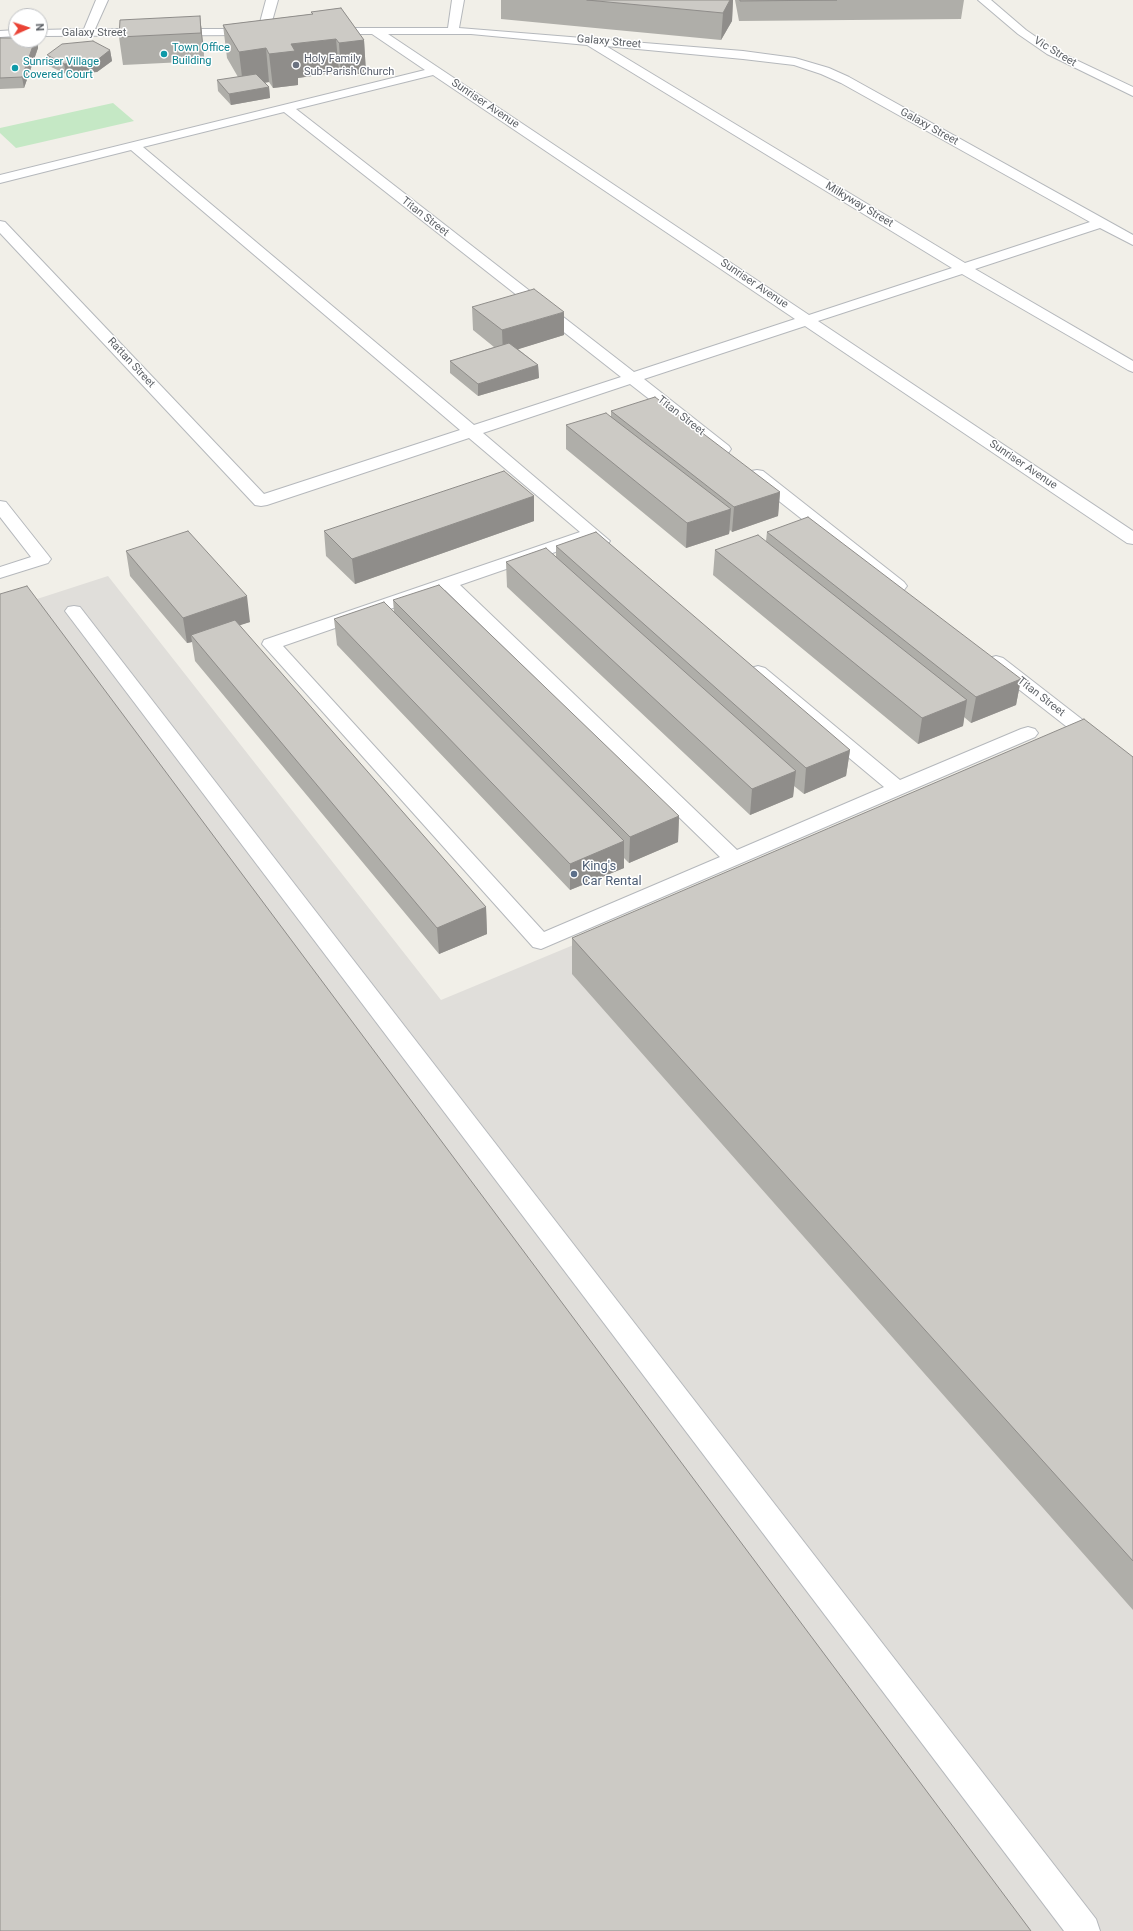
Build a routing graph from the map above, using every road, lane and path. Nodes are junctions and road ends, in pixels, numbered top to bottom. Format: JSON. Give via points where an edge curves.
{"nodes":[{"id":1,"x":102,"y":0,"type":"edge"},
{"id":2,"x":272,"y":0,"type":"edge"},
{"id":3,"x":458,"y":0,"type":"edge"},
{"id":4,"x":984,"y":0,"type":"edge"},
{"id":5,"x":375,"y":30,"type":"junction"},
{"id":6,"x":453,"y":30,"type":"junction"},
{"id":7,"x":319,"y":31,"type":"edge"},
{"id":8,"x":48,"y":33,"type":"edge"},
{"id":9,"x":88,"y":33,"type":"junction"},
{"id":10,"x":588,"y":40,"type":"junction"},
{"id":11,"x":435,"y":71,"type":"junction"},
{"id":12,"x":1133,"y":92,"type":"edge"},
{"id":13,"x":286,"y":108,"type":"junction"},
{"id":14,"x":133,"y":146,"type":"junction"},
{"id":15,"x":0,"y":179,"type":"edge"},
{"id":16,"x":1101,"y":223,"type":"junction"},
{"id":17,"x":0,"y":225,"type":"edge"},
{"id":18,"x":1133,"y":241,"type":"edge"},
{"id":19,"x":964,"y":269,"type":"junction"},
{"id":20,"x":807,"y":320,"type":"junction"},
{"id":21,"x":1133,"y":368,"type":"edge"},
{"id":22,"x":632,"y":378,"type":"junction"},
{"id":23,"x":469,"y":432,"type":"junction"},
{"id":24,"x":0,"y":506,"type":"edge"},
{"id":25,"x":592,"y":534,"type":"junction"},
{"id":26,"x":1133,"y":539,"type":"edge"},
{"id":27,"x":616,"y":554,"type":"edge"},
{"id":28,"x":0,"y":573,"type":"edge"},
{"id":29,"x":447,"y":584,"type":"junction"},
{"id":30,"x":909,"y":594,"type":"edge"},
{"id":31,"x":74,"y":611,"type":"dead end"},
{"id":32,"x":984,"y":653,"type":"edge"},
{"id":33,"x":745,"y":661,"type":"edge"},
{"id":34,"x":1028,"y":733,"type":"dead end"},
{"id":35,"x":1133,"y":769,"type":"edge"},
{"id":36,"x":898,"y":788,"type":"junction"},
{"id":37,"x":734,"y":859,"type":"junction"},
{"id":38,"x":1084,"y":1931,"type":"edge"}],
"edges":[{"from":1,"to":9,"type":"street"},
{"from":2,"to":9,"type":"street","name":"Galaxy Street","via":[[267,32]]},
{"from":3,"to":6,"type":"street"},
{"from":4,"to":12,"type":"street","name":"Vic Street","via":[[1051,52]]},
{"from":5,"to":6,"type":"street","name":"Galaxy Street"},
{"from":5,"to":7,"type":"street","name":"Galaxy Street"},
{"from":5,"to":11,"type":"street","name":"Sunriser Avenue"},
{"from":6,"to":10,"type":"street","name":"Galaxy Street"},
{"from":8,"to":9,"type":"street","name":"Galaxy Street"},
{"from":10,"to":16,"type":"street","name":"Galaxy Street","via":[[769,57],[825,71]]},
{"from":10,"to":19,"type":"street","name":"Milkyway Street"},
{"from":11,"to":13,"type":"street"},
{"from":11,"to":20,"type":"street","name":"Sunriser Avenue"},
{"from":13,"to":14,"type":"street"},
{"from":13,"to":22,"type":"street","name":"Titan Street"},
{"from":14,"to":15,"type":"street"},
{"from":14,"to":23,"type":"street"},
{"from":16,"to":18,"type":"street","name":"Galaxy Street"},
{"from":16,"to":19,"type":"street"},
{"from":17,"to":23,"type":"street","name":"Rattan Street","via":[[261,500]]},
{"from":19,"to":20,"type":"street"},
{"from":19,"to":21,"type":"street","name":"Milkyway Street"},
{"from":20,"to":22,"type":"street"},
{"from":20,"to":26,"type":"street","name":"Sunriser Avenue"},
{"from":22,"to":23,"type":"street"},
{"from":22,"to":30,"type":"street","name":"Titan Street"},
{"from":23,"to":25,"type":"street"},
{"from":24,"to":28,"type":"street","via":[[42,560]]},
{"from":25,"to":27,"type":"street"},
{"from":25,"to":29,"type":"street"},
{"from":29,"to":37,"type":"street"},
{"from":29,"to":37,"type":"street","via":[[271,644],[541,942]]},
{"from":31,"to":38,"type":"street"},
{"from":32,"to":35,"type":"street","name":"Titan Street"},
{"from":33,"to":36,"type":"street"},
{"from":34,"to":36,"type":"street"},
{"from":36,"to":37,"type":"street"}]}
